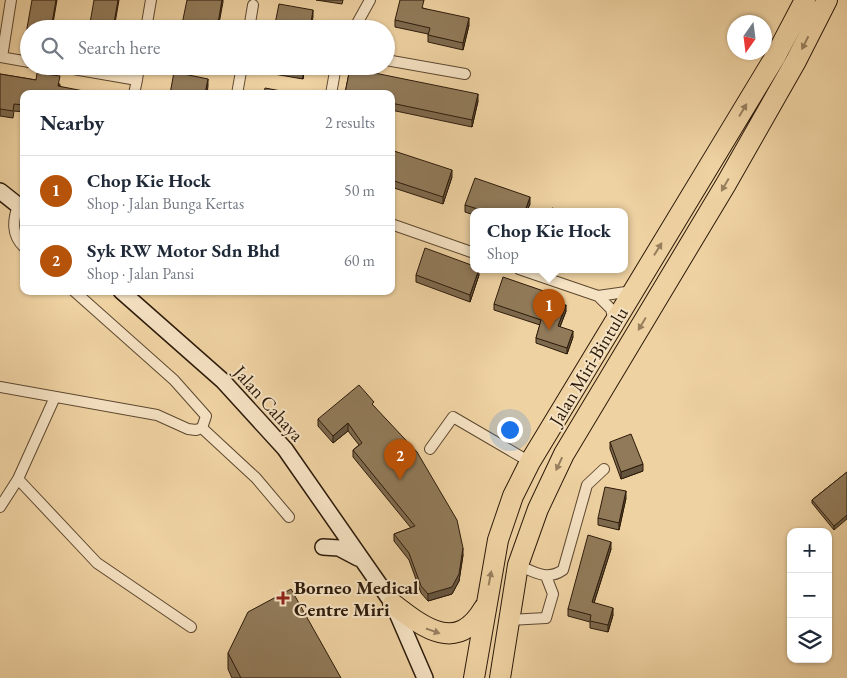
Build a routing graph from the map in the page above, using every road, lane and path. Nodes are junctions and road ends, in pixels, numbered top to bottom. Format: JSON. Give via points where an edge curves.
{"nodes":[{"id":1,"x":11,"y":0,"type":"edge"},
{"id":2,"x":151,"y":0,"type":"edge"},
{"id":3,"x":370,"y":0,"type":"edge"},
{"id":4,"x":805,"y":0,"type":"edge"},
{"id":5,"x":827,"y":0,"type":"edge"},
{"id":6,"x":253,"y":5,"type":"dead end"},
{"id":7,"x":148,"y":20,"type":"edge"},
{"id":8,"x":250,"y":20,"type":"edge"},
{"id":9,"x":359,"y":20,"type":"edge"},
{"id":10,"x":1,"y":57,"type":"edge"},
{"id":11,"x":20,"y":60,"type":"edge"},
{"id":12,"x":395,"y":62,"type":"edge"},
{"id":13,"x":465,"y":74,"type":"dead end"},
{"id":14,"x":108,"y":75,"type":"edge"},
{"id":15,"x":138,"y":75,"type":"edge"},
{"id":16,"x":240,"y":75,"type":"edge"},
{"id":17,"x":334,"y":75,"type":"edge"},
{"id":18,"x":137,"y":80,"type":"junction"},
{"id":19,"x":135,"y":90,"type":"edge"},
{"id":20,"x":238,"y":90,"type":"edge"},
{"id":21,"x":332,"y":90,"type":"edge"},
{"id":22,"x":0,"y":191,"type":"edge"},
{"id":23,"x":20,"y":207,"type":"edge"},
{"id":24,"x":20,"y":210,"type":"edge"},
{"id":25,"x":395,"y":225,"type":"edge"},
{"id":26,"x":20,"y":243,"type":"edge"},
{"id":27,"x":470,"y":252,"type":"edge"},
{"id":28,"x":532,"y":273,"type":"edge"},
{"id":29,"x":633,"y":291,"type":"junction"},
{"id":30,"x":78,"y":295,"type":"edge"},
{"id":31,"x":126,"y":295,"type":"edge"},
{"id":32,"x":598,"y":296,"type":"junction"},
{"id":33,"x":614,"y":322,"type":"junction"},
{"id":34,"x":0,"y":387,"type":"edge"},
{"id":35,"x":55,"y":397,"type":"junction"},
{"id":36,"x":202,"y":428,"type":"junction"},
{"id":37,"x":430,"y":449,"type":"dead end"},
{"id":38,"x":530,"y":462,"type":"junction"},
{"id":39,"x":604,"y":469,"type":"dead end"},
{"id":40,"x":18,"y":479,"type":"junction"},
{"id":41,"x":0,"y":507,"type":"edge"},
{"id":42,"x":289,"y":517,"type":"dead end"},
{"id":43,"x":323,"y":547,"type":"dead end"},
{"id":44,"x":364,"y":562,"type":"junction"},
{"id":45,"x":518,"y":565,"type":"junction"},
{"id":46,"x":546,"y":576,"type":"junction"},
{"id":47,"x":393,"y":604,"type":"junction"},
{"id":48,"x":485,"y":607,"type":"junction"},
{"id":49,"x":509,"y":620,"type":"junction"},
{"id":50,"x":191,"y":627,"type":"dead end"},
{"id":51,"x":500,"y":675,"type":"edge"},
{"id":52,"x":425,"y":678,"type":"edge"},
{"id":53,"x":474,"y":678,"type":"edge"}],
"edges":[{"from":1,"to":10,"type":"street"},
{"from":2,"to":7,"type":"street"},
{"from":3,"to":9,"type":"street"},
{"from":29,"to":4,"type":"highway","name":"Jalan Miri-Bintulu","one_way":true,"via":[[775,58]]},
{"from":5,"to":45,"type":"highway","name":"Jalan Miri-Bintulu","one_way":true,"via":[[726,184],[564,454],[538,509]]},
{"from":6,"to":8,"type":"street"},
{"from":10,"to":11,"type":"street"},
{"from":12,"to":13,"type":"street"},
{"from":14,"to":18,"type":"street"},
{"from":15,"to":18,"type":"street"},
{"from":16,"to":20,"type":"street"},
{"from":17,"to":21,"type":"street"},
{"from":18,"to":19,"type":"street"},
{"from":22,"to":23,"type":"street"},
{"from":24,"to":26,"type":"street","via":[[14,219],[14,230]]},
{"from":25,"to":27,"type":"street"},
{"from":28,"to":32,"type":"street"},
{"from":29,"to":32,"type":"street"},
{"from":29,"to":33,"type":"highway","name":"Jalan Miri-Bintulu"},
{"from":30,"to":36,"type":"street","via":[[174,380],[206,416]]},
{"from":31,"to":44,"type":"street","name":"Jalan Cahaya","via":[[188,348],[255,415],[285,449]]},
{"from":32,"to":33,"type":"street","via":[[611,309]]},
{"from":33,"to":38,"type":"highway","name":"Jalan Miri-Bintulu"},
{"from":34,"to":35,"type":"street"},
{"from":35,"to":36,"type":"street","via":[[157,415],[188,429]]},
{"from":35,"to":40,"type":"street"},
{"from":36,"to":42,"type":"street","via":[[256,478]]},
{"from":37,"to":38,"type":"street","via":[[453,417]]},
{"from":48,"to":38,"type":"highway","name":"Jalan Miri-Bintulu","one_way":true,"via":[[498,540],[513,496]]},
{"from":39,"to":46,"type":"street","via":[[587,485],[564,570],[555,576]]},
{"from":40,"to":41,"type":"street"},
{"from":40,"to":50,"type":"street","via":[[97,563]]},
{"from":43,"to":44,"type":"street","via":[[340,548]]},
{"from":44,"to":47,"type":"street","name":"Jalan Cahaya"},
{"from":45,"to":46,"type":"street"},
{"from":45,"to":49,"type":"highway","name":"Jalan Miri-Bintulu"},
{"from":46,"to":49,"type":"street","via":[[553,594],[546,618]]},
{"from":47,"to":48,"type":"highway","one_way":true,"via":[[430,631],[444,634],[465,629]]},
{"from":47,"to":52,"type":"street","name":"Jalan Cahaya"},
{"from":48,"to":53,"type":"highway","name":"Jalan Miri-Bintulu"},
{"from":49,"to":51,"type":"highway","name":"Jalan Miri-Bintulu"}]}
